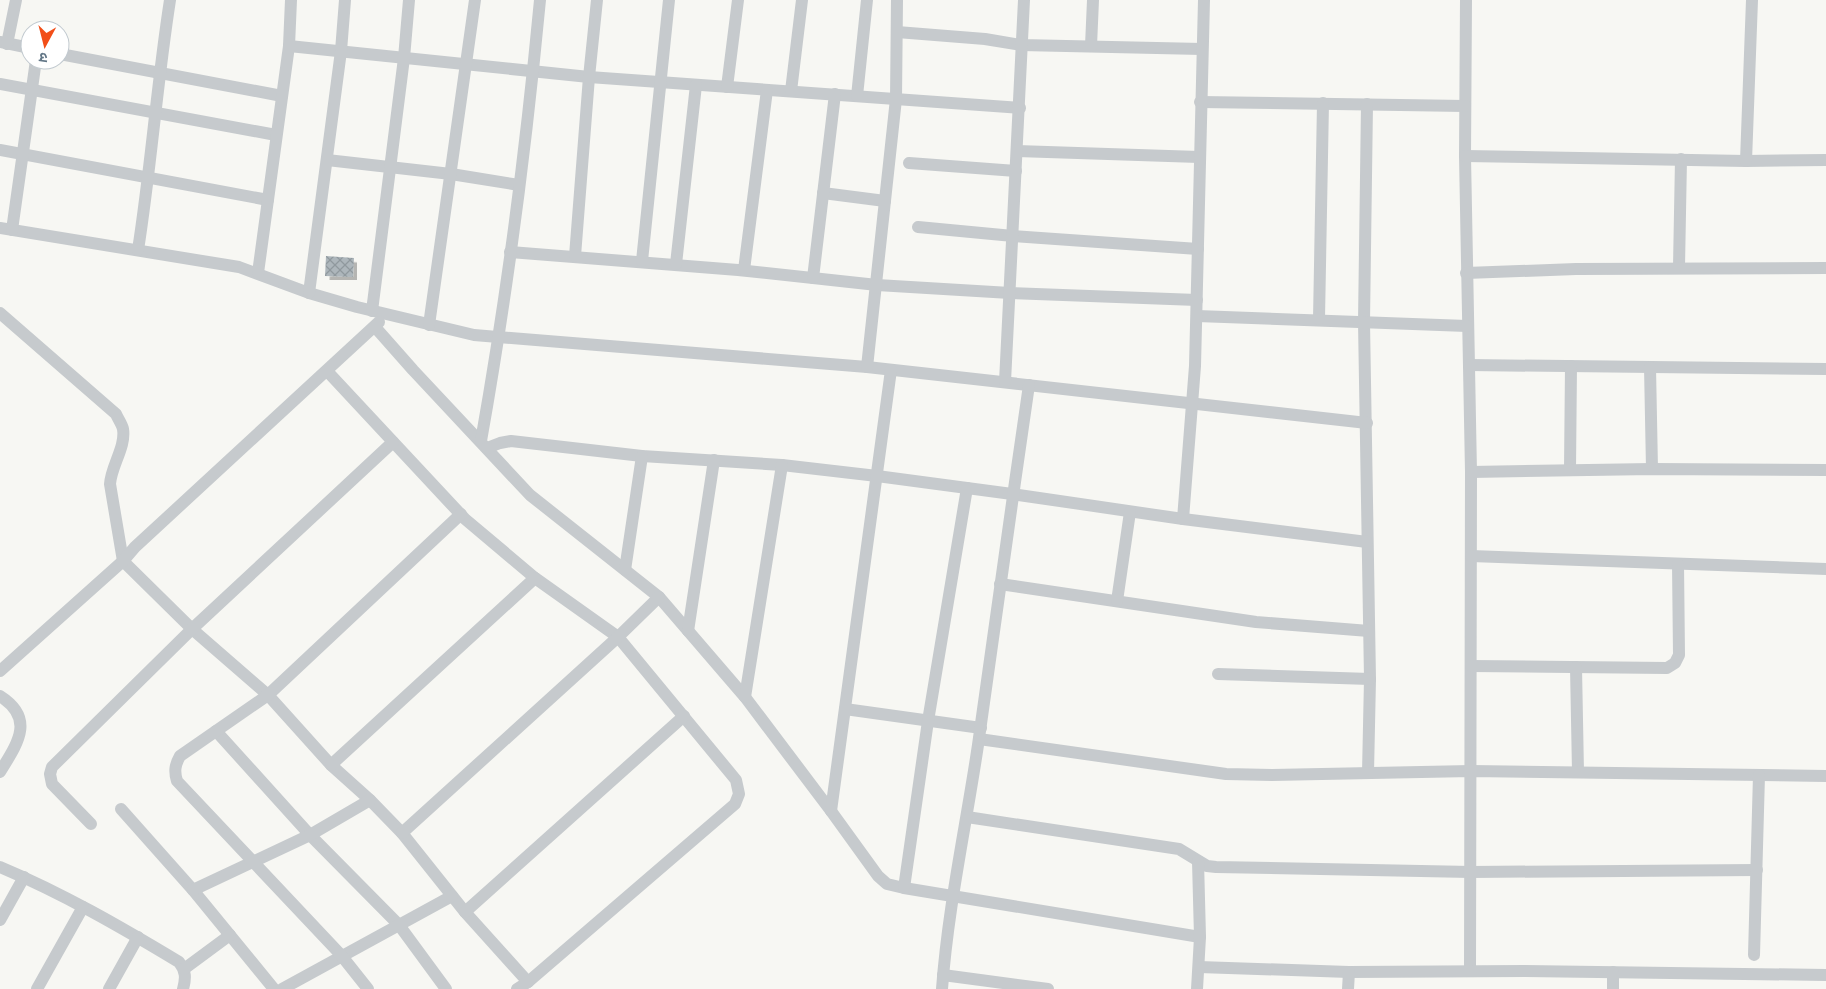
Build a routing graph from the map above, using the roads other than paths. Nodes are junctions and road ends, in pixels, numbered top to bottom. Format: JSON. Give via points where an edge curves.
{"nodes":[{"id":1,"x":16,"y":0,"type":"edge"},
{"id":2,"x":170,"y":0,"type":"edge"},
{"id":3,"x":291,"y":0,"type":"edge"},
{"id":4,"x":345,"y":0,"type":"edge"},
{"id":5,"x":408,"y":0,"type":"edge"},
{"id":6,"x":475,"y":0,"type":"edge"},
{"id":7,"x":540,"y":0,"type":"edge"},
{"id":8,"x":597,"y":0,"type":"edge"},
{"id":9,"x":669,"y":0,"type":"edge"},
{"id":10,"x":738,"y":0,"type":"edge"},
{"id":11,"x":802,"y":0,"type":"edge"},
{"id":12,"x":866,"y":0,"type":"edge"},
{"id":13,"x":898,"y":0,"type":"edge"},
{"id":14,"x":1024,"y":0,"type":"edge"},
{"id":15,"x":1093,"y":0,"type":"edge"},
{"id":16,"x":1204,"y":0,"type":"edge"},
{"id":17,"x":1466,"y":0,"type":"edge"},
{"id":18,"x":1752,"y":0,"type":"edge"},
{"id":19,"x":897,"y":32,"type":"junction"},
{"id":20,"x":4,"y":43,"type":"edge"},
{"id":21,"x":1021,"y":45,"type":"junction"},
{"id":22,"x":20,"y":46,"type":"edge"},
{"id":23,"x":288,"y":46,"type":"junction"},
{"id":24,"x":1091,"y":46,"type":"junction"},
{"id":25,"x":1202,"y":49,"type":"junction"},
{"id":26,"x":341,"y":51,"type":"junction"},
{"id":27,"x":70,"y":56,"type":"edge"},
{"id":28,"x":404,"y":58,"type":"junction"},
{"id":29,"x":467,"y":64,"type":"junction"},
{"id":30,"x":35,"y":70,"type":"edge"},
{"id":31,"x":533,"y":71,"type":"junction"},
{"id":32,"x":159,"y":72,"type":"junction"},
{"id":33,"x":589,"y":77,"type":"junction"},
{"id":34,"x":661,"y":82,"type":"junction"},
{"id":35,"x":0,"y":84,"type":"edge"},
{"id":36,"x":696,"y":85,"type":"junction"},
{"id":37,"x":727,"y":87,"type":"junction"},
{"id":38,"x":32,"y":90,"type":"junction"},
{"id":39,"x":767,"y":90,"type":"junction"},
{"id":40,"x":790,"y":92,"type":"junction"},
{"id":41,"x":835,"y":94,"type":"junction"},
{"id":42,"x":282,"y":96,"type":"junction"},
{"id":43,"x":857,"y":96,"type":"junction"},
{"id":44,"x":896,"y":99,"type":"junction"},
{"id":45,"x":1200,"y":102,"type":"junction"},
{"id":46,"x":1323,"y":103,"type":"junction"},
{"id":47,"x":1367,"y":104,"type":"junction"},
{"id":48,"x":1465,"y":106,"type":"junction"},
{"id":49,"x":1020,"y":108,"type":"junction"},
{"id":50,"x":154,"y":112,"type":"junction"},
{"id":51,"x":276,"y":135,"type":"junction"},
{"id":52,"x":0,"y":150,"type":"edge"},
{"id":53,"x":1017,"y":150,"type":"junction"},
{"id":54,"x":23,"y":154,"type":"junction"},
{"id":55,"x":1465,"y":156,"type":"junction"},
{"id":56,"x":1199,"y":157,"type":"junction"},
{"id":57,"x":1681,"y":159,"type":"junction"},
{"id":58,"x":327,"y":160,"type":"junction"},
{"id":59,"x":1826,"y":160,"type":"edge"},
{"id":60,"x":1746,"y":161,"type":"junction"},
{"id":61,"x":909,"y":163,"type":"dead end"},
{"id":62,"x":390,"y":167,"type":"junction"},
{"id":63,"x":1016,"y":170,"type":"junction"},
{"id":64,"x":451,"y":174,"type":"junction"},
{"id":65,"x":149,"y":178,"type":"junction"},
{"id":66,"x":518,"y":185,"type":"junction"},
{"id":67,"x":823,"y":193,"type":"junction"},
{"id":68,"x":268,"y":200,"type":"junction"},
{"id":69,"x":885,"y":201,"type":"junction"},
{"id":70,"x":918,"y":227,"type":"dead end"},
{"id":71,"x":6,"y":229,"type":"edge"},
{"id":72,"x":1013,"y":236,"type":"junction"},
{"id":73,"x":1198,"y":249,"type":"junction"},
{"id":74,"x":138,"y":250,"type":"junction"},
{"id":75,"x":510,"y":252,"type":"junction"},
{"id":76,"x":575,"y":256,"type":"junction"},
{"id":77,"x":642,"y":261,"type":"junction"},
{"id":78,"x":676,"y":264,"type":"junction"},
{"id":79,"x":1679,"y":267,"type":"junction"},
{"id":80,"x":1826,"y":268,"type":"edge"},
{"id":81,"x":744,"y":270,"type":"junction"},
{"id":82,"x":258,"y":273,"type":"junction"},
{"id":83,"x":1466,"y":273,"type":"junction"},
{"id":84,"x":813,"y":278,"type":"junction"},
{"id":85,"x":877,"y":285,"type":"junction"},
{"id":86,"x":309,"y":293,"type":"junction"},
{"id":87,"x":1010,"y":293,"type":"junction"},
{"id":88,"x":1197,"y":300,"type":"junction"},
{"id":89,"x":372,"y":311,"type":"junction"},
{"id":90,"x":386,"y":314,"type":"junction"},
{"id":91,"x":3,"y":316,"type":"edge"},
{"id":92,"x":1197,"y":316,"type":"junction"},
{"id":93,"x":1319,"y":319,"type":"junction"},
{"id":94,"x":1364,"y":322,"type":"junction"},
{"id":95,"x":430,"y":325,"type":"junction"},
{"id":96,"x":1467,"y":326,"type":"junction"},
{"id":97,"x":375,"y":327,"type":"junction"},
{"id":98,"x":499,"y":338,"type":"junction"},
{"id":99,"x":1468,"y":365,"type":"junction"},
{"id":100,"x":1571,"y":366,"type":"junction"},
{"id":101,"x":867,"y":367,"type":"junction"},
{"id":102,"x":1650,"y":367,"type":"junction"},
{"id":103,"x":1826,"y":369,"type":"edge"},
{"id":104,"x":890,"y":370,"type":"junction"},
{"id":105,"x":327,"y":371,"type":"junction"},
{"id":106,"x":1005,"y":382,"type":"junction"},
{"id":107,"x":1029,"y":385,"type":"junction"},
{"id":108,"x":1192,"y":403,"type":"junction"},
{"id":109,"x":1366,"y":423,"type":"junction"},
{"id":110,"x":393,"y":442,"type":"junction"},
{"id":111,"x":484,"y":444,"type":"junction"},
{"id":112,"x":642,"y":456,"type":"junction"},
{"id":113,"x":714,"y":460,"type":"junction"},
{"id":114,"x":782,"y":465,"type":"junction"},
{"id":115,"x":1652,"y":469,"type":"junction"},
{"id":116,"x":1570,"y":470,"type":"junction"},
{"id":117,"x":1826,"y":470,"type":"edge"},
{"id":118,"x":1471,"y":472,"type":"junction"},
{"id":119,"x":878,"y":476,"type":"junction"},
{"id":120,"x":967,"y":488,"type":"junction"},
{"id":121,"x":1012,"y":494,"type":"junction"},
{"id":122,"x":1130,"y":512,"type":"junction"},
{"id":123,"x":460,"y":514,"type":"junction"},
{"id":124,"x":1183,"y":520,"type":"junction"},
{"id":125,"x":1367,"y":542,"type":"junction"},
{"id":126,"x":1471,"y":556,"type":"junction"},
{"id":127,"x":123,"y":561,"type":"junction"},
{"id":128,"x":1678,"y":564,"type":"junction"},
{"id":129,"x":1826,"y":569,"type":"edge"},
{"id":130,"x":625,"y":570,"type":"junction"},
{"id":131,"x":535,"y":578,"type":"junction"},
{"id":132,"x":1000,"y":584,"type":"junction"},
{"id":133,"x":659,"y":597,"type":"junction"},
{"id":134,"x":1117,"y":601,"type":"junction"},
{"id":135,"x":192,"y":628,"type":"junction"},
{"id":136,"x":688,"y":631,"type":"junction"},
{"id":137,"x":1369,"y":631,"type":"junction"},
{"id":138,"x":618,"y":638,"type":"junction"},
{"id":139,"x":1471,"y":666,"type":"junction"},
{"id":140,"x":1576,"y":667,"type":"junction"},
{"id":141,"x":0,"y":671,"type":"edge"},
{"id":142,"x":1218,"y":674,"type":"dead end"},
{"id":143,"x":1370,"y":679,"type":"junction"},
{"id":144,"x":268,"y":695,"type":"junction"},
{"id":145,"x":0,"y":696,"type":"edge"},
{"id":146,"x":746,"y":698,"type":"junction"},
{"id":147,"x":845,"y":710,"type":"junction"},
{"id":148,"x":684,"y":716,"type":"junction"},
{"id":149,"x":928,"y":721,"type":"junction"},
{"id":150,"x":216,"y":731,"type":"junction"},
{"id":151,"x":980,"y":733,"type":"junction"},
{"id":152,"x":332,"y":765,"type":"junction"},
{"id":153,"x":1471,"y":771,"type":"junction"},
{"id":154,"x":0,"y":772,"type":"edge"},
{"id":155,"x":1578,"y":772,"type":"junction"},
{"id":156,"x":1368,"y":773,"type":"junction"},
{"id":157,"x":1760,"y":775,"type":"junction"},
{"id":158,"x":1826,"y":776,"type":"edge"},
{"id":159,"x":370,"y":800,"type":"junction"},
{"id":160,"x":121,"y":809,"type":"dead end"},
{"id":161,"x":831,"y":811,"type":"junction"},
{"id":162,"x":968,"y":817,"type":"junction"},
{"id":163,"x":91,"y":824,"type":"dead end"},
{"id":164,"x":402,"y":833,"type":"junction"},
{"id":165,"x":310,"y":835,"type":"junction"},
{"id":166,"x":1198,"y":861,"type":"junction"},
{"id":167,"x":252,"y":862,"type":"junction"},
{"id":168,"x":0,"y":867,"type":"edge"},
{"id":169,"x":1757,"y":870,"type":"junction"},
{"id":170,"x":1471,"y":872,"type":"junction"},
{"id":171,"x":24,"y":877,"type":"junction"},
{"id":172,"x":904,"y":888,"type":"junction"},
{"id":173,"x":193,"y":890,"type":"junction"},
{"id":174,"x":452,"y":896,"type":"junction"},
{"id":175,"x":953,"y":896,"type":"junction"},
{"id":176,"x":83,"y":907,"type":"junction"},
{"id":177,"x":465,"y":912,"type":"junction"},
{"id":178,"x":0,"y":920,"type":"edge"},
{"id":179,"x":398,"y":926,"type":"junction"},
{"id":180,"x":230,"y":935,"type":"junction"},
{"id":181,"x":138,"y":937,"type":"junction"},
{"id":182,"x":1200,"y":937,"type":"junction"},
{"id":183,"x":341,"y":955,"type":"junction"},
{"id":184,"x":1754,"y":955,"type":"dead end"},
{"id":185,"x":1199,"y":967,"type":"junction"},
{"id":186,"x":184,"y":969,"type":"junction"},
{"id":187,"x":1470,"y":971,"type":"junction"},
{"id":188,"x":1349,"y":972,"type":"junction"},
{"id":189,"x":1613,"y":972,"type":"junction"},
{"id":190,"x":943,"y":975,"type":"junction"},
{"id":191,"x":1826,"y":975,"type":"edge"},
{"id":192,"x":523,"y":986,"type":"edge"},
{"id":193,"x":37,"y":989,"type":"edge"},
{"id":194,"x":109,"y":989,"type":"edge"},
{"id":195,"x":183,"y":989,"type":"edge"},
{"id":196,"x":274,"y":989,"type":"edge"},
{"id":197,"x":282,"y":989,"type":"edge"},
{"id":198,"x":368,"y":989,"type":"edge"},
{"id":199,"x":446,"y":989,"type":"edge"},
{"id":200,"x":942,"y":989,"type":"edge"},
{"id":201,"x":1048,"y":989,"type":"edge"},
{"id":202,"x":1197,"y":989,"type":"edge"},
{"id":203,"x":1348,"y":989,"type":"edge"},
{"id":204,"x":1613,"y":989,"type":"edge"}],
"edges":[{"from":1,"to":20,"type":"street"},
{"from":2,"to":32,"type":"street"},
{"from":3,"to":23,"type":"street"},
{"from":4,"to":26,"type":"street"},
{"from":5,"to":28,"type":"street"},
{"from":6,"to":29,"type":"street"},
{"from":7,"to":31,"type":"street"},
{"from":8,"to":33,"type":"street"},
{"from":9,"to":34,"type":"street"},
{"from":10,"to":37,"type":"street"},
{"from":11,"to":40,"type":"street"},
{"from":12,"to":43,"type":"street"},
{"from":13,"to":19,"type":"street"},
{"from":14,"to":21,"type":"street"},
{"from":15,"to":24,"type":"street"},
{"from":16,"to":25,"type":"street"},
{"from":17,"to":48,"type":"street"},
{"from":18,"to":60,"type":"street"},
{"from":19,"to":21,"type":"street"},
{"from":19,"to":44,"type":"street"},
{"from":20,"to":22,"type":"street"},
{"from":21,"to":24,"type":"street"},
{"from":21,"to":49,"type":"street"},
{"from":23,"to":26,"type":"street"},
{"from":23,"to":42,"type":"street"},
{"from":24,"to":25,"type":"street"},
{"from":25,"to":45,"type":"street"},
{"from":26,"to":28,"type":"street"},
{"from":26,"to":58,"type":"street"},
{"from":27,"to":32,"type":"street"},
{"from":28,"to":29,"type":"street"},
{"from":28,"to":62,"type":"street"},
{"from":29,"to":31,"type":"street"},
{"from":29,"to":64,"type":"street"},
{"from":30,"to":38,"type":"street"},
{"from":31,"to":33,"type":"street"},
{"from":31,"to":66,"type":"street"},
{"from":32,"to":42,"type":"street"},
{"from":32,"to":50,"type":"street"},
{"from":33,"to":34,"type":"street"},
{"from":33,"to":76,"type":"street"},
{"from":34,"to":36,"type":"street"},
{"from":34,"to":77,"type":"street"},
{"from":35,"to":38,"type":"street"},
{"from":36,"to":37,"type":"street"},
{"from":36,"to":78,"type":"street"},
{"from":37,"to":39,"type":"street"},
{"from":38,"to":50,"type":"street"},
{"from":38,"to":54,"type":"street"},
{"from":39,"to":40,"type":"street"},
{"from":39,"to":81,"type":"street"},
{"from":40,"to":41,"type":"street"},
{"from":41,"to":43,"type":"street"},
{"from":41,"to":67,"type":"street"},
{"from":42,"to":51,"type":"street"},
{"from":43,"to":44,"type":"street"},
{"from":44,"to":49,"type":"street"},
{"from":44,"to":69,"type":"street"},
{"from":45,"to":46,"type":"street"},
{"from":45,"to":56,"type":"street"},
{"from":46,"to":47,"type":"street"},
{"from":46,"to":93,"type":"street"},
{"from":47,"to":48,"type":"street"},
{"from":47,"to":94,"type":"street"},
{"from":48,"to":55,"type":"street"},
{"from":49,"to":53,"type":"street"},
{"from":50,"to":51,"type":"street"},
{"from":50,"to":65,"type":"street"},
{"from":51,"to":68,"type":"street"},
{"from":52,"to":54,"type":"street"},
{"from":53,"to":56,"type":"street"},
{"from":53,"to":63,"type":"street"},
{"from":54,"to":65,"type":"street"},
{"from":54,"to":71,"type":"street"},
{"from":55,"to":57,"type":"street"},
{"from":55,"to":83,"type":"street"},
{"from":56,"to":73,"type":"street"},
{"from":57,"to":60,"type":"street"},
{"from":57,"to":79,"type":"street"},
{"from":58,"to":62,"type":"street"},
{"from":58,"to":86,"type":"street"},
{"from":59,"to":60,"type":"street"},
{"from":61,"to":63,"type":"street"},
{"from":62,"to":64,"type":"street"},
{"from":62,"to":89,"type":"street"},
{"from":63,"to":72,"type":"street"},
{"from":64,"to":66,"type":"street"},
{"from":64,"to":95,"type":"street"},
{"from":65,"to":68,"type":"street"},
{"from":65,"to":74,"type":"street"},
{"from":66,"to":75,"type":"street"},
{"from":67,"to":69,"type":"street"},
{"from":67,"to":84,"type":"street"},
{"from":68,"to":82,"type":"street"},
{"from":69,"to":85,"type":"street"},
{"from":70,"to":72,"type":"street"},
{"from":71,"to":74,"type":"street"},
{"from":72,"to":73,"type":"street"},
{"from":72,"to":87,"type":"street"},
{"from":73,"to":88,"type":"street"},
{"from":74,"to":82,"type":"street"},
{"from":75,"to":76,"type":"street"},
{"from":75,"to":98,"type":"street"},
{"from":76,"to":77,"type":"street"},
{"from":77,"to":78,"type":"street"},
{"from":78,"to":81,"type":"street"},
{"from":79,"to":80,"type":"street"},
{"from":79,"to":83,"type":"street"},
{"from":81,"to":84,"type":"street"},
{"from":82,"to":86,"type":"street"},
{"from":83,"to":96,"type":"street"},
{"from":84,"to":85,"type":"street"},
{"from":85,"to":87,"type":"street"},
{"from":85,"to":101,"type":"street"},
{"from":86,"to":89,"type":"street"},
{"from":87,"to":88,"type":"street"},
{"from":87,"to":106,"type":"street"},
{"from":88,"to":92,"type":"street"},
{"from":89,"to":90,"type":"street"},
{"from":90,"to":95,"type":"street"},
{"from":90,"to":97,"type":"street"},
{"from":91,"to":127,"type":"street","via":[[116,414],[123,429],[122,442],[110,484]]},
{"from":92,"to":93,"type":"street"},
{"from":92,"to":108,"type":"street"},
{"from":93,"to":94,"type":"street"},
{"from":94,"to":96,"type":"street"},
{"from":94,"to":109,"type":"street"},
{"from":95,"to":98,"type":"street","via":[[474,336]]},
{"from":96,"to":99,"type":"street"},
{"from":97,"to":105,"type":"street"},
{"from":97,"to":111,"type":"street"},
{"from":98,"to":101,"type":"street"},
{"from":98,"to":111,"type":"street"},
{"from":99,"to":100,"type":"street"},
{"from":99,"to":118,"type":"street"},
{"from":100,"to":102,"type":"street"},
{"from":100,"to":116,"type":"street"},
{"from":101,"to":104,"type":"street"},
{"from":102,"to":103,"type":"street"},
{"from":102,"to":115,"type":"street"},
{"from":104,"to":106,"type":"street"},
{"from":104,"to":119,"type":"street"},
{"from":105,"to":110,"type":"street"},
{"from":105,"to":127,"type":"street"},
{"from":106,"to":107,"type":"street"},
{"from":107,"to":108,"type":"street"},
{"from":107,"to":121,"type":"street"},
{"from":108,"to":109,"type":"street"},
{"from":108,"to":124,"type":"street"},
{"from":109,"to":125,"type":"street"},
{"from":110,"to":123,"type":"street"},
{"from":110,"to":135,"type":"street"},
{"from":111,"to":112,"type":"street","via":[[511,441]]},
{"from":111,"to":130,"type":"street","via":[[530,495]]},
{"from":112,"to":113,"type":"street"},
{"from":112,"to":130,"type":"street"},
{"from":113,"to":114,"type":"street"},
{"from":113,"to":136,"type":"street"},
{"from":114,"to":119,"type":"street"},
{"from":114,"to":146,"type":"street"},
{"from":115,"to":116,"type":"street"},
{"from":115,"to":117,"type":"street"},
{"from":116,"to":118,"type":"street"},
{"from":118,"to":126,"type":"street"},
{"from":119,"to":120,"type":"street"},
{"from":119,"to":147,"type":"street"},
{"from":120,"to":121,"type":"street"},
{"from":120,"to":149,"type":"street"},
{"from":121,"to":122,"type":"street"},
{"from":121,"to":132,"type":"street"},
{"from":122,"to":124,"type":"street"},
{"from":122,"to":134,"type":"street"},
{"from":123,"to":131,"type":"street"},
{"from":123,"to":144,"type":"street"},
{"from":124,"to":125,"type":"street"},
{"from":125,"to":137,"type":"street"},
{"from":126,"to":128,"type":"street"},
{"from":126,"to":139,"type":"street"},
{"from":127,"to":135,"type":"street"},
{"from":127,"to":141,"type":"street"},
{"from":128,"to":129,"type":"street"},
{"from":128,"to":140,"type":"street","via":[[1679,655],[1675,663],[1666,668]]},
{"from":130,"to":133,"type":"street"},
{"from":131,"to":138,"type":"street"},
{"from":131,"to":152,"type":"street"},
{"from":132,"to":134,"type":"street"},
{"from":132,"to":151,"type":"street"},
{"from":133,"to":136,"type":"street"},
{"from":133,"to":138,"type":"street"},
{"from":134,"to":137,"type":"street","via":[[1256,622]]},
{"from":135,"to":144,"type":"street"},
{"from":135,"to":163,"type":"street","via":[[52,768],[52,784]]},
{"from":136,"to":146,"type":"street"},
{"from":137,"to":143,"type":"street"},
{"from":138,"to":148,"type":"street"},
{"from":138,"to":164,"type":"street"},
{"from":139,"to":140,"type":"street"},
{"from":139,"to":153,"type":"street"},
{"from":140,"to":155,"type":"street"},
{"from":142,"to":143,"type":"street"},
{"from":143,"to":156,"type":"street"},
{"from":144,"to":150,"type":"street"},
{"from":144,"to":152,"type":"street"},
{"from":145,"to":154,"type":"street","via":[[18,715],[21,728],[18,743]]},
{"from":146,"to":161,"type":"street"},
{"from":147,"to":149,"type":"street"},
{"from":147,"to":161,"type":"street"},
{"from":148,"to":177,"type":"street"},
{"from":148,"to":192,"type":"street","via":[[736,780],[739,794],[735,804]]},
{"from":149,"to":151,"type":"street"},
{"from":149,"to":172,"type":"street"},
{"from":150,"to":165,"type":"street"},
{"from":150,"to":167,"type":"street","via":[[180,756],[174,773],[177,781]]},
{"from":151,"to":156,"type":"street","via":[[1226,774]]},
{"from":151,"to":162,"type":"street"},
{"from":152,"to":159,"type":"street"},
{"from":153,"to":155,"type":"street"},
{"from":153,"to":156,"type":"street"},
{"from":153,"to":170,"type":"street"},
{"from":155,"to":157,"type":"street"},
{"from":157,"to":158,"type":"street"},
{"from":157,"to":169,"type":"street"},
{"from":159,"to":164,"type":"street"},
{"from":159,"to":165,"type":"street"},
{"from":160,"to":173,"type":"street"},
{"from":161,"to":172,"type":"street","via":[[878,876],[887,884]]},
{"from":162,"to":166,"type":"street","via":[[1179,849]]},
{"from":162,"to":175,"type":"street"},
{"from":164,"to":174,"type":"street"},
{"from":165,"to":167,"type":"street"},
{"from":165,"to":179,"type":"street"},
{"from":166,"to":170,"type":"street","via":[[1216,867]]},
{"from":166,"to":182,"type":"street"},
{"from":167,"to":173,"type":"street"},
{"from":167,"to":183,"type":"street"},
{"from":168,"to":171,"type":"street"},
{"from":169,"to":170,"type":"street"},
{"from":169,"to":184,"type":"street"},
{"from":170,"to":187,"type":"street"},
{"from":171,"to":176,"type":"street"},
{"from":171,"to":178,"type":"street"},
{"from":172,"to":175,"type":"street"},
{"from":173,"to":180,"type":"street"},
{"from":174,"to":177,"type":"street"},
{"from":174,"to":179,"type":"street"},
{"from":175,"to":182,"type":"street"},
{"from":175,"to":190,"type":"street"},
{"from":176,"to":181,"type":"street"},
{"from":176,"to":193,"type":"street"},
{"from":177,"to":192,"type":"street"},
{"from":179,"to":183,"type":"street"},
{"from":179,"to":199,"type":"street"},
{"from":180,"to":186,"type":"street"},
{"from":180,"to":196,"type":"street"},
{"from":181,"to":186,"type":"street","via":[[179,962]]},
{"from":181,"to":194,"type":"street"},
{"from":182,"to":185,"type":"street"},
{"from":183,"to":197,"type":"street"},
{"from":183,"to":198,"type":"street"},
{"from":185,"to":188,"type":"street"},
{"from":185,"to":202,"type":"street"},
{"from":186,"to":195,"type":"street"},
{"from":187,"to":188,"type":"street"},
{"from":187,"to":189,"type":"street"},
{"from":188,"to":203,"type":"street"},
{"from":189,"to":191,"type":"street"},
{"from":189,"to":204,"type":"street"},
{"from":190,"to":200,"type":"street"},
{"from":190,"to":201,"type":"street"}]}
